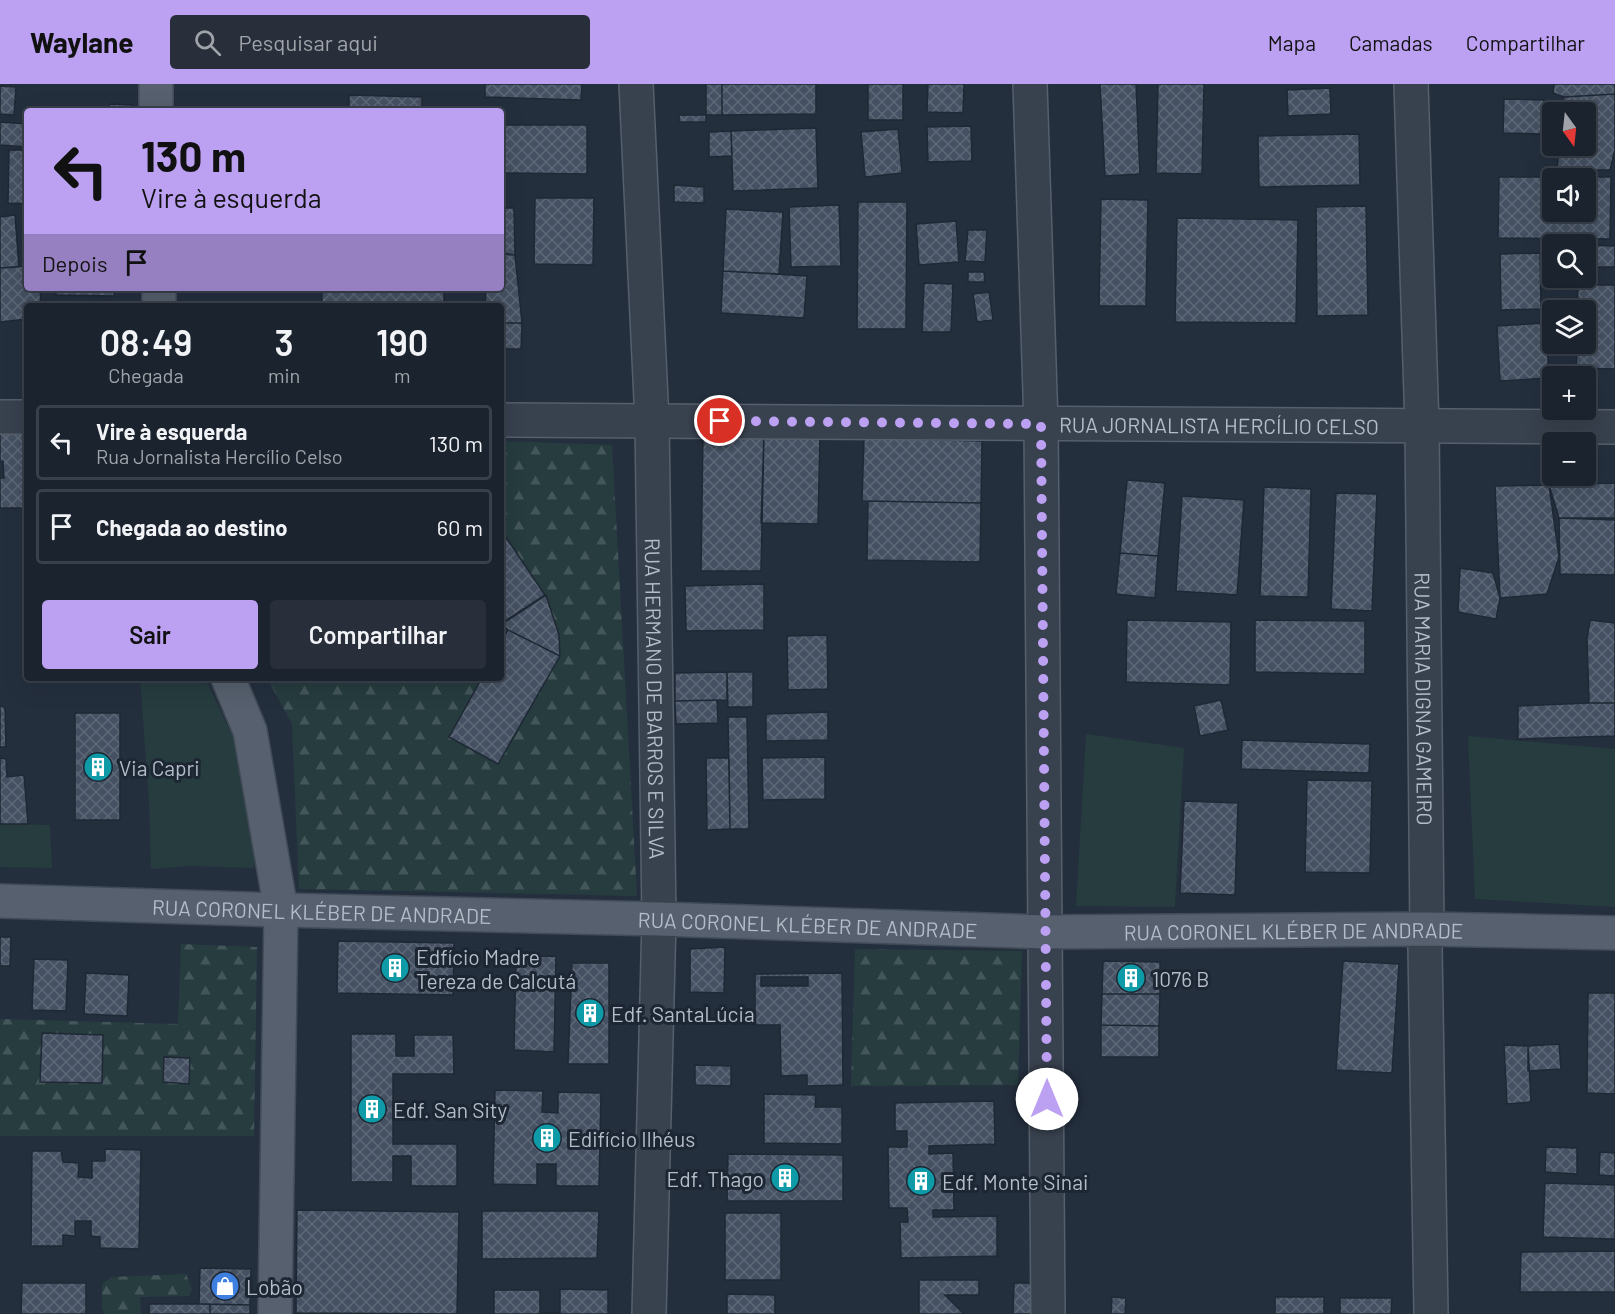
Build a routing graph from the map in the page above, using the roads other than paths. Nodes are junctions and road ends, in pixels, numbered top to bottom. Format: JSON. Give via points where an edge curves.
{"nodes":[{"id":1,"x":156,"y":84,"type":"edge"},
{"id":2,"x":636,"y":84,"type":"edge"},
{"id":3,"x":1030,"y":84,"type":"edge"},
{"id":4,"x":1410,"y":84,"type":"edge"},
{"id":5,"x":156,"y":108,"type":"edge"},
{"id":6,"x":0,"y":417,"type":"edge"},
{"id":7,"x":24,"y":417,"type":"edge"},
{"id":8,"x":504,"y":420,"type":"edge"},
{"id":9,"x":652,"y":421,"type":"junction"},
{"id":10,"x":1041,"y":424,"type":"junction"},
{"id":11,"x":1422,"y":427,"type":"junction"},
{"id":12,"x":1615,"y":427,"type":"edge"},
{"id":13,"x":229,"y":681,"type":"edge"},
{"id":14,"x":0,"y":901,"type":"edge"},
{"id":15,"x":281,"y":910,"type":"junction"},
{"id":16,"x":659,"y":919,"type":"junction"},
{"id":17,"x":1427,"y":929,"type":"junction"},
{"id":18,"x":1046,"y":932,"type":"junction"},
{"id":19,"x":1615,"y":933,"type":"edge"},
{"id":20,"x":275,"y":1314,"type":"edge"},
{"id":21,"x":649,"y":1314,"type":"edge"},
{"id":22,"x":1048,"y":1314,"type":"edge"},
{"id":23,"x":1431,"y":1314,"type":"edge"}],
"edges":[{"from":1,"to":5,"type":"main road"},
{"from":2,"to":9,"type":"street","name":"RUA HERMANO DE BARROS E SILVA"},
{"from":3,"to":10,"type":"street"},
{"from":4,"to":11,"type":"street","name":"RUA MARIA DIGNA GAMEIRO"},
{"from":6,"to":7,"type":"street"},
{"from":8,"to":9,"type":"street","name":"RUA JORNALISTA HERCÍLIO CELSO"},
{"from":9,"to":10,"type":"street","name":"RUA JORNALISTA HERCÍLIO CELSO"},
{"from":9,"to":16,"type":"street","name":"RUA HERMANO DE BARROS E SILVA"},
{"from":10,"to":11,"type":"street","name":"RUA JORNALISTA HERCÍLIO CELSO"},
{"from":10,"to":18,"type":"street"},
{"from":11,"to":12,"type":"street","name":"RUA JORNALISTA HERCÍLIO CELSO"},
{"from":11,"to":17,"type":"street","name":"RUA MARIA DIGNA GAMEIRO"},
{"from":13,"to":15,"type":"main road","via":[[250,731]]},
{"from":14,"to":15,"type":"main road","name":"RUA CORONEL KLÉBER DE ANDRADE"},
{"from":15,"to":16,"type":"main road","name":"RUA CORONEL KLÉBER DE ANDRADE"},
{"from":15,"to":20,"type":"main road"},
{"from":16,"to":18,"type":"main road","name":"RUA CORONEL KLÉBER DE ANDRADE"},
{"from":16,"to":21,"type":"street","name":"RUA HERMANO DE BARROS E SILVA"},
{"from":17,"to":18,"type":"main road","name":"RUA CORONEL KLÉBER DE ANDRADE"},
{"from":17,"to":19,"type":"main road","name":"RUA CORONEL KLÉBER DE ANDRADE"},
{"from":17,"to":23,"type":"street","name":"RUA MARIA DIGNA GAMEIRO"},
{"from":18,"to":22,"type":"street"}]}
